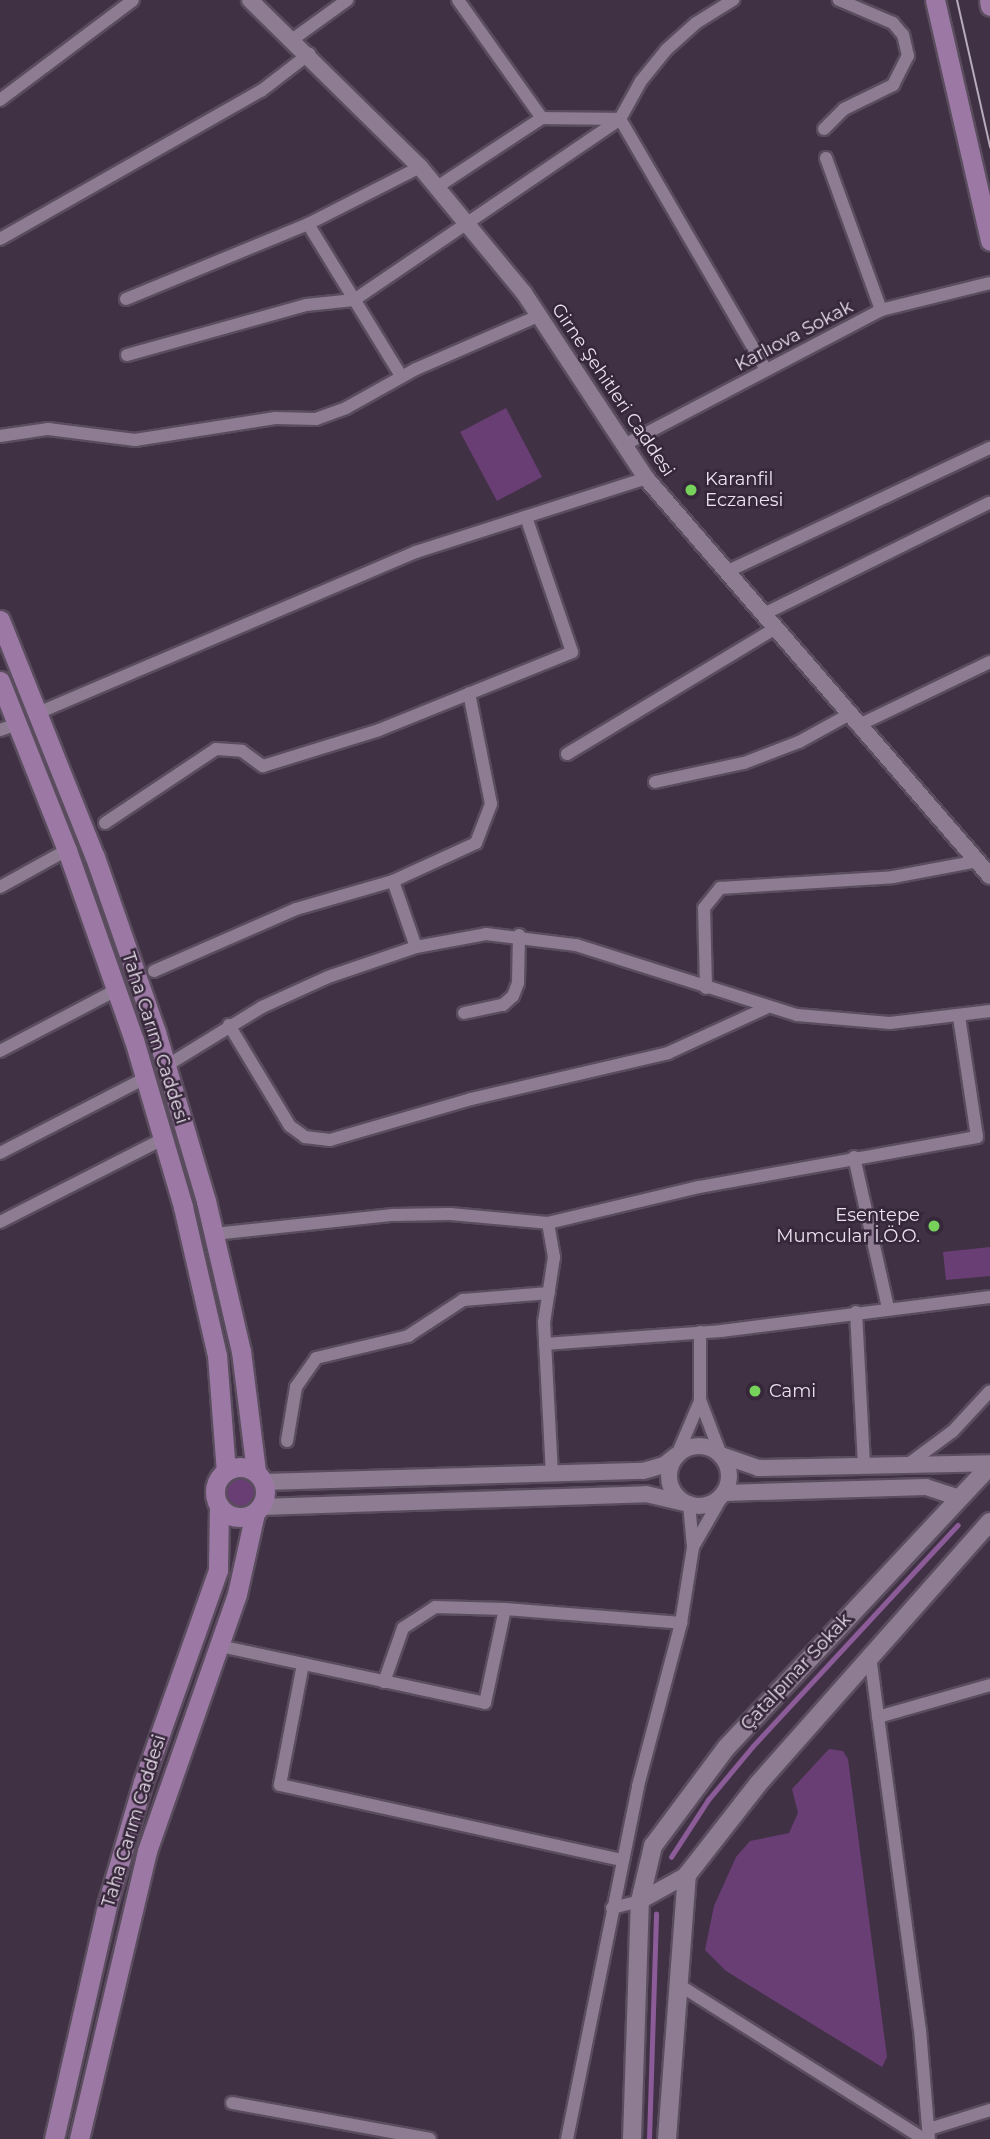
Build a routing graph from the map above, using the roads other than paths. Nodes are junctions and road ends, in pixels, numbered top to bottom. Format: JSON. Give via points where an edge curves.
{"nodes":[{"id":1,"x":133,"y":0,"type":"edge"},
{"id":2,"x":250,"y":0,"type":"edge"},
{"id":3,"x":347,"y":0,"type":"edge"},
{"id":4,"x":458,"y":0,"type":"edge"},
{"id":5,"x":733,"y":0,"type":"edge"},
{"id":6,"x":839,"y":0,"type":"edge"},
{"id":7,"x":935,"y":0,"type":"edge"},
{"id":8,"x":989,"y":0,"type":"edge"},
{"id":9,"x":990,"y":6,"type":"edge"},
{"id":10,"x":293,"y":39,"type":"junction"},
{"id":11,"x":309,"y":54,"type":"junction"},
{"id":12,"x":0,"y":100,"type":"edge"},
{"id":13,"x":542,"y":118,"type":"junction"},
{"id":14,"x":620,"y":119,"type":"junction"},
{"id":15,"x":824,"y":129,"type":"dead end"},
{"id":16,"x":826,"y":158,"type":"dead end"},
{"id":17,"x":420,"y":167,"type":"junction"},
{"id":18,"x":437,"y":187,"type":"junction"},
{"id":19,"x":307,"y":223,"type":"junction"},
{"id":20,"x":467,"y":223,"type":"junction"},
{"id":21,"x":0,"y":239,"type":"edge"},
{"id":22,"x":990,"y":241,"type":"edge"},
{"id":23,"x":990,"y":283,"type":"edge"},
{"id":24,"x":126,"y":299,"type":"dead end"},
{"id":25,"x":354,"y":300,"type":"junction"},
{"id":26,"x":881,"y":310,"type":"junction"},
{"id":27,"x":540,"y":316,"type":"junction"},
{"id":28,"x":127,"y":355,"type":"dead end"},
{"id":29,"x":766,"y":370,"type":"junction"},
{"id":30,"x":401,"y":376,"type":"junction"},
{"id":31,"x":0,"y":436,"type":"edge"},
{"id":32,"x":624,"y":445,"type":"junction"},
{"id":33,"x":990,"y":448,"type":"edge"},
{"id":34,"x":646,"y":478,"type":"junction"},
{"id":35,"x":989,"y":503,"type":"edge"},
{"id":36,"x":526,"y":517,"type":"junction"},
{"id":37,"x":726,"y":572,"type":"junction"},
{"id":38,"x":764,"y":614,"type":"junction"},
{"id":39,"x":0,"y":620,"type":"edge"},
{"id":40,"x":776,"y":628,"type":"junction"},
{"id":41,"x":990,"y":662,"type":"edge"},
{"id":42,"x":0,"y":681,"type":"edge"},
{"id":43,"x":469,"y":693,"type":"junction"},
{"id":44,"x":38,"y":713,"type":"junction"},
{"id":45,"x":855,"y":719,"type":"junction"},
{"id":46,"x":8,"y":727,"type":"edge"},
{"id":47,"x":567,"y":754,"type":"dead end"},
{"id":48,"x":655,"y":782,"type":"dead end"},
{"id":49,"x":105,"y":823,"type":"dead end"},
{"id":50,"x":67,"y":850,"type":"junction"},
{"id":51,"x":978,"y":861,"type":"junction"},
{"id":52,"x":990,"y":876,"type":"edge"},
{"id":53,"x":393,"y":881,"type":"junction"},
{"id":54,"x":0,"y":887,"type":"edge"},
{"id":55,"x":519,"y":935,"type":"junction"},
{"id":56,"x":416,"y":947,"type":"junction"},
{"id":57,"x":153,"y":971,"type":"dead end"},
{"id":58,"x":705,"y":988,"type":"junction"},
{"id":59,"x":116,"y":990,"type":"junction"},
{"id":60,"x":766,"y":1008,"type":"junction"},
{"id":61,"x":990,"y":1011,"type":"edge"},
{"id":62,"x":464,"y":1013,"type":"dead end"},
{"id":63,"x":959,"y":1017,"type":"junction"},
{"id":64,"x":229,"y":1026,"type":"junction"},
{"id":65,"x":0,"y":1051,"type":"edge"},
{"id":66,"x":166,"y":1066,"type":"junction"},
{"id":67,"x":145,"y":1078,"type":"junction"},
{"id":68,"x":163,"y":1139,"type":"junction"},
{"id":69,"x":0,"y":1153,"type":"edge"},
{"id":70,"x":854,"y":1157,"type":"junction"},
{"id":71,"x":0,"y":1222,"type":"edge"},
{"id":72,"x":548,"y":1223,"type":"junction"},
{"id":73,"x":214,"y":1234,"type":"junction"},
{"id":74,"x":549,"y":1293,"type":"junction"},
{"id":75,"x":990,"y":1297,"type":"edge"},
{"id":76,"x":888,"y":1308,"type":"junction"},
{"id":77,"x":856,"y":1312,"type":"junction"},
{"id":78,"x":701,"y":1332,"type":"junction"},
{"id":79,"x":545,"y":1344,"type":"junction"},
{"id":80,"x":990,"y":1391,"type":"edge"},
{"id":81,"x":700,"y":1400,"type":"junction"},
{"id":82,"x":287,"y":1441,"type":"dead end"},
{"id":83,"x":677,"y":1455,"type":"junction"},
{"id":84,"x":721,"y":1455,"type":"junction"},
{"id":85,"x":907,"y":1465,"type":"junction"},
{"id":86,"x":990,"y":1465,"type":"edge"},
{"id":87,"x":864,"y":1466,"type":"junction"},
{"id":88,"x":226,"y":1471,"type":"junction"},
{"id":89,"x":552,"y":1473,"type":"junction"},
{"id":90,"x":260,"y":1477,"type":"junction"},
{"id":91,"x":724,"y":1493,"type":"junction"},
{"id":92,"x":959,"y":1498,"type":"junction"},
{"id":93,"x":689,"y":1504,"type":"junction"},
{"id":94,"x":219,"y":1506,"type":"junction"},
{"id":95,"x":258,"y":1510,"type":"junction"},
{"id":96,"x":990,"y":1522,"type":"edge"},
{"id":97,"x":693,"y":1548,"type":"junction"},
{"id":98,"x":505,"y":1609,"type":"junction"},
{"id":99,"x":681,"y":1623,"type":"junction"},
{"id":100,"x":220,"y":1646,"type":"junction"},
{"id":101,"x":870,"y":1656,"type":"junction"},
{"id":102,"x":303,"y":1664,"type":"junction"},
{"id":103,"x":384,"y":1682,"type":"junction"},
{"id":104,"x":990,"y":1685,"type":"edge"},
{"id":105,"x":878,"y":1717,"type":"junction"},
{"id":106,"x":621,"y":1860,"type":"junction"},
{"id":107,"x":687,"y":1875,"type":"junction"},
{"id":108,"x":639,"y":1901,"type":"junction"},
{"id":109,"x":612,"y":1908,"type":"junction"},
{"id":110,"x":676,"y":1983,"type":"junction"},
{"id":111,"x":232,"y":2103,"type":"dead end"},
{"id":112,"x":990,"y":2110,"type":"edge"},
{"id":113,"x":927,"y":2136,"type":"edge"},
{"id":114,"x":54,"y":2139,"type":"edge"},
{"id":115,"x":79,"y":2139,"type":"edge"},
{"id":116,"x":430,"y":2139,"type":"edge"},
{"id":117,"x":567,"y":2139,"type":"edge"},
{"id":118,"x":632,"y":2139,"type":"edge"},
{"id":119,"x":667,"y":2139,"type":"edge"}],
"edges":[{"from":1,"to":12,"type":"street"},
{"from":2,"to":10,"type":"street","name":"Girne Şehitleri Caddesi"},
{"from":3,"to":10,"type":"street"},
{"from":4,"to":13,"type":"street"},
{"from":5,"to":14,"type":"street","via":[[696,23],[666,50],[641,81]]},
{"from":6,"to":15,"type":"street","via":[[893,23],[903,35],[908,56],[893,85],[844,109]]},
{"from":7,"to":22,"type":"main road"},
{"from":8,"to":9,"type":"main road"},
{"from":10,"to":11,"type":"street","name":"Girne Şehitleri Caddesi"},
{"from":11,"to":17,"type":"street","name":"Girne Şehitleri Caddesi"},
{"from":11,"to":21,"type":"street","via":[[261,91]]},
{"from":13,"to":14,"type":"street"},
{"from":13,"to":18,"type":"street"},
{"from":14,"to":20,"type":"street"},
{"from":14,"to":29,"type":"street"},
{"from":16,"to":26,"type":"street"},
{"from":17,"to":18,"type":"street","name":"Girne Şehitleri Caddesi"},
{"from":17,"to":19,"type":"street"},
{"from":18,"to":20,"type":"street","name":"Girne Şehitleri Caddesi"},
{"from":19,"to":24,"type":"street"},
{"from":19,"to":25,"type":"street"},
{"from":20,"to":25,"type":"street"},
{"from":20,"to":27,"type":"street","name":"Girne Şehitleri Caddesi"},
{"from":23,"to":26,"type":"street","name":"Karlıova Sokak"},
{"from":25,"to":28,"type":"street","via":[[306,305]]},
{"from":25,"to":30,"type":"street"},
{"from":26,"to":29,"type":"street","name":"Karlıova Sokak"},
{"from":27,"to":30,"type":"street"},
{"from":27,"to":32,"type":"street","name":"Girne Şehitleri Caddesi"},
{"from":29,"to":32,"type":"street","name":"Karlıova Sokak"},
{"from":30,"to":31,"type":"street","via":[[346,408],[316,419],[275,418],[135,440],[48,429]]},
{"from":32,"to":34,"type":"street","name":"Girne Şehitleri Caddesi"},
{"from":33,"to":37,"type":"street"},
{"from":34,"to":36,"type":"street"},
{"from":34,"to":37,"type":"street","name":"Girne Şehitleri Caddesi"},
{"from":35,"to":38,"type":"street"},
{"from":36,"to":43,"type":"street","via":[[572,652]]},
{"from":36,"to":44,"type":"street","via":[[416,552]]},
{"from":37,"to":38,"type":"street","name":"Girne Şehitleri Caddesi"},
{"from":38,"to":40,"type":"street","name":"Girne Şehitleri Caddesi"},
{"from":39,"to":44,"type":"main road","name":"Taha Carım Caddesi"},
{"from":40,"to":45,"type":"street","name":"Girne Şehitleri Caddesi"},
{"from":40,"to":47,"type":"street"},
{"from":41,"to":45,"type":"street"},
{"from":42,"to":46,"type":"main road","name":"Taha Carım Caddesi"},
{"from":43,"to":49,"type":"street","via":[[379,730],[263,766],[242,751],[216,749]]},
{"from":43,"to":53,"type":"street","via":[[492,791],[486,826],[476,843]]},
{"from":44,"to":66,"type":"main road","name":"Taha Carım Caddesi","via":[[95,857]]},
{"from":45,"to":48,"type":"street","via":[[744,763]]},
{"from":45,"to":51,"type":"street","name":"Girne Şehitleri Caddesi"},
{"from":46,"to":50,"type":"main road","name":"Taha Carım Caddesi"},
{"from":50,"to":54,"type":"street"},
{"from":50,"to":59,"type":"main road","name":"Taha Carım Caddesi"},
{"from":51,"to":52,"type":"street","name":"Girne Şehitleri Caddesi"},
{"from":51,"to":58,"type":"street","via":[[893,877],[720,888],[704,908]]},
{"from":53,"to":56,"type":"street"},
{"from":53,"to":57,"type":"street","via":[[296,909]]},
{"from":55,"to":56,"type":"street","via":[[465,935]]},
{"from":55,"to":58,"type":"street","via":[[576,945]]},
{"from":55,"to":62,"type":"street","via":[[519,983],[513,996],[503,1005]]},
{"from":56,"to":64,"type":"street","via":[[328,977]]},
{"from":58,"to":60,"type":"street"},
{"from":59,"to":65,"type":"street"},
{"from":59,"to":67,"type":"main road","name":"Taha Carım Caddesi"},
{"from":60,"to":63,"type":"street","via":[[859,1022]]},
{"from":60,"to":64,"type":"street","via":[[668,1053],[471,1099],[330,1140],[305,1137],[289,1126]]},
{"from":61,"to":63,"type":"street"},
{"from":63,"to":70,"type":"street","via":[[976,1137]]},
{"from":64,"to":66,"type":"street"},
{"from":66,"to":73,"type":"main road","name":"Taha Carım Caddesi"},
{"from":67,"to":68,"type":"main road","name":"Taha Carım Caddesi"},
{"from":67,"to":69,"type":"street"},
{"from":68,"to":71,"type":"street"},
{"from":68,"to":88,"type":"main road","name":"Taha Carım Caddesi","via":[[217,1355]]},
{"from":70,"to":72,"type":"street"},
{"from":70,"to":76,"type":"street"},
{"from":72,"to":73,"type":"street","via":[[450,1214],[393,1215]]},
{"from":72,"to":74,"type":"street","via":[[554,1257]]},
{"from":73,"to":90,"type":"main road","name":"Taha Carım Caddesi","via":[[241,1351]]},
{"from":74,"to":79,"type":"street"},
{"from":74,"to":82,"type":"street","via":[[463,1300],[408,1336],[316,1358],[296,1387]]},
{"from":75,"to":76,"type":"street"},
{"from":76,"to":77,"type":"street"},
{"from":77,"to":78,"type":"street"},
{"from":77,"to":87,"type":"street"},
{"from":78,"to":79,"type":"street"},
{"from":78,"to":81,"type":"street"},
{"from":79,"to":89,"type":"street"},
{"from":80,"to":85,"type":"street","via":[[953,1431]]},
{"from":81,"to":83,"type":"street"},
{"from":81,"to":84,"type":"street"},
{"from":83,"to":84,"type":"street","via":[[694,1446]]},
{"from":83,"to":89,"type":"street","via":[[664,1465],[643,1471]]},
{"from":83,"to":93,"type":"street","via":[[669,1483]]},
{"from":84,"to":87,"type":"street","via":[[758,1468]]},
{"from":84,"to":91,"type":"street","via":[[729,1474]]},
{"from":85,"to":86,"type":"street"},
{"from":85,"to":87,"type":"street"},
{"from":86,"to":92,"type":"main road","name":"Çatalpınar Sokak"},
{"from":88,"to":90,"type":"main road","via":[[241,1466]]},
{"from":88,"to":94,"type":"main road","via":[[215,1491]]},
{"from":89,"to":90,"type":"street"},
{"from":90,"to":95,"type":"main road","via":[[266,1494]]},
{"from":91,"to":92,"type":"street","via":[[926,1487]]},
{"from":91,"to":93,"type":"street","via":[[708,1504]]},
{"from":91,"to":97,"type":"street"},
{"from":92,"to":108,"type":"main road","name":"Çatalpınar Sokak","via":[[704,1774],[653,1846]]},
{"from":93,"to":95,"type":"street","via":[[637,1494]]},
{"from":93,"to":97,"type":"street"},
{"from":94,"to":95,"type":"main road","via":[[232,1516]]},
{"from":94,"to":114,"type":"main road","name":"Taha Carım Caddesi","via":[[218,1570],[143,1782],[107,1905]]},
{"from":95,"to":100,"type":"main road","name":"Taha Carım Caddesi"},
{"from":96,"to":101,"type":"main road"},
{"from":97,"to":99,"type":"street"},
{"from":98,"to":99,"type":"street"},
{"from":98,"to":103,"type":"street","via":[[435,1607],[402,1628]]},
{"from":98,"to":103,"type":"street","via":[[485,1703]]},
{"from":99,"to":106,"type":"street"},
{"from":100,"to":102,"type":"street"},
{"from":100,"to":115,"type":"main road","name":"Taha Carım Caddesi","via":[[147,1851]]},
{"from":101,"to":105,"type":"street"},
{"from":101,"to":107,"type":"main road","via":[[758,1784]]},
{"from":102,"to":103,"type":"street"},
{"from":102,"to":106,"type":"street","via":[[279,1785]]},
{"from":104,"to":105,"type":"street"},
{"from":105,"to":113,"type":"street"},
{"from":106,"to":109,"type":"street"},
{"from":107,"to":108,"type":"street"},
{"from":107,"to":110,"type":"main road"},
{"from":108,"to":109,"type":"street"},
{"from":108,"to":118,"type":"main road","name":"Çatalpınar Sokak"},
{"from":109,"to":117,"type":"street"},
{"from":110,"to":113,"type":"street"},
{"from":110,"to":119,"type":"main road"},
{"from":111,"to":116,"type":"street"},
{"from":112,"to":113,"type":"street"}]}
